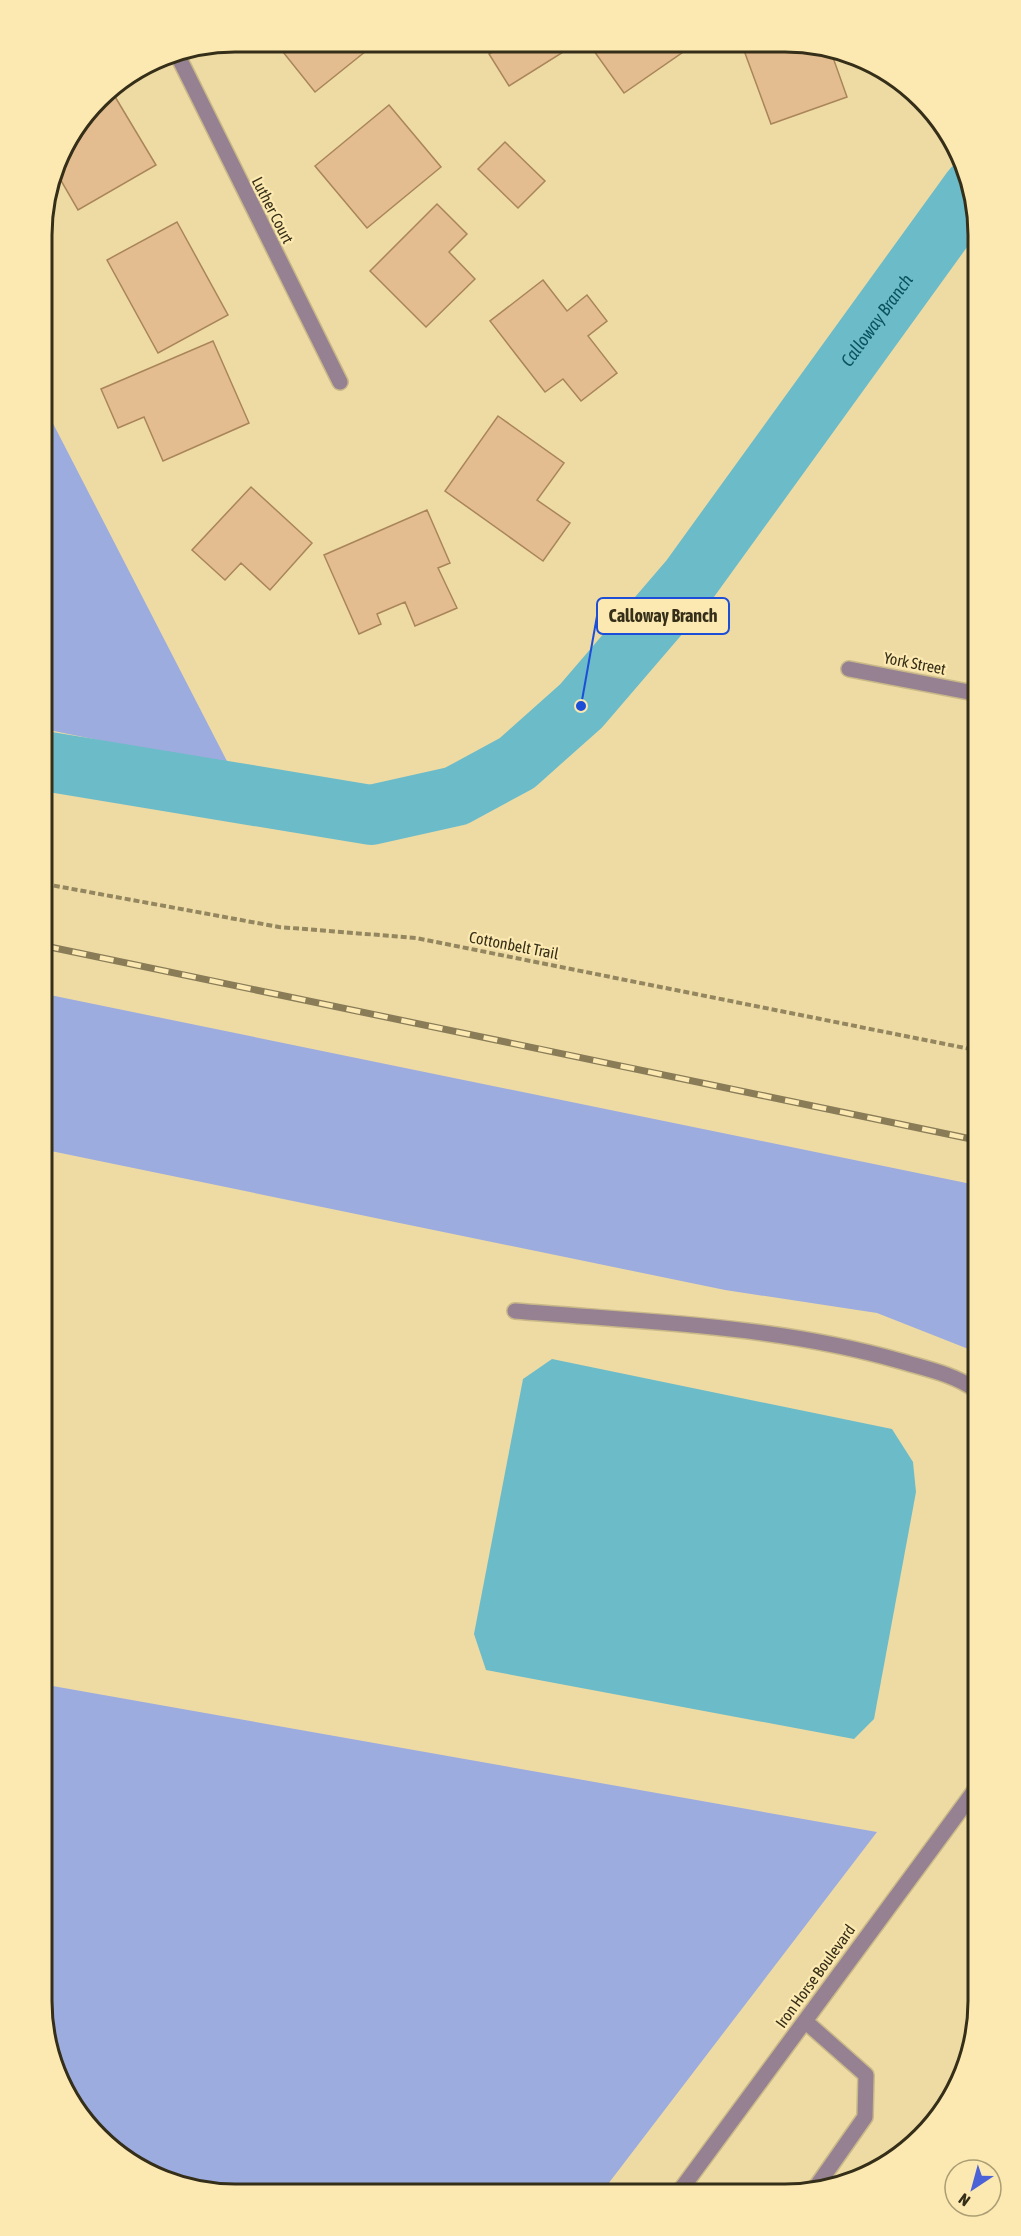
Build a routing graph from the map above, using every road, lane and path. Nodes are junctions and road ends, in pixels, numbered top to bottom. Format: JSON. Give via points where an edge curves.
{"nodes":[{"id":1,"x":181,"y":61,"type":"edge"},
{"id":2,"x":340,"y":382,"type":"dead end"},
{"id":3,"x":849,"y":669,"type":"dead end"},
{"id":4,"x":968,"y":692,"type":"edge"},
{"id":5,"x":53,"y":885,"type":"edge"},
{"id":6,"x":968,"y":1049,"type":"edge"},
{"id":7,"x":515,"y":1311,"type":"dead end"},
{"id":8,"x":968,"y":1384,"type":"edge"},
{"id":9,"x":968,"y":1800,"type":"edge"},
{"id":10,"x":805,"y":2021,"type":"junction"},
{"id":11,"x":821,"y":2179,"type":"edge"},
{"id":12,"x":685,"y":2184,"type":"edge"}],
"edges":[{"from":1,"to":2,"type":"street","name":"Luther Court"},
{"from":3,"to":4,"type":"street","name":"York Street"},
{"from":5,"to":6,"type":"path","name":"Cottonbelt Trail","via":[[279,927],[416,938]]},
{"from":7,"to":8,"type":"street","via":[[745,1330],[866,1351],[960,1378]]},
{"from":9,"to":10,"type":"street","name":"Iron Horse Boulevard"},
{"from":10,"to":11,"type":"street","via":[[866,2075],[865,2117]]},
{"from":10,"to":12,"type":"street","name":"Iron Horse Boulevard"}]}
